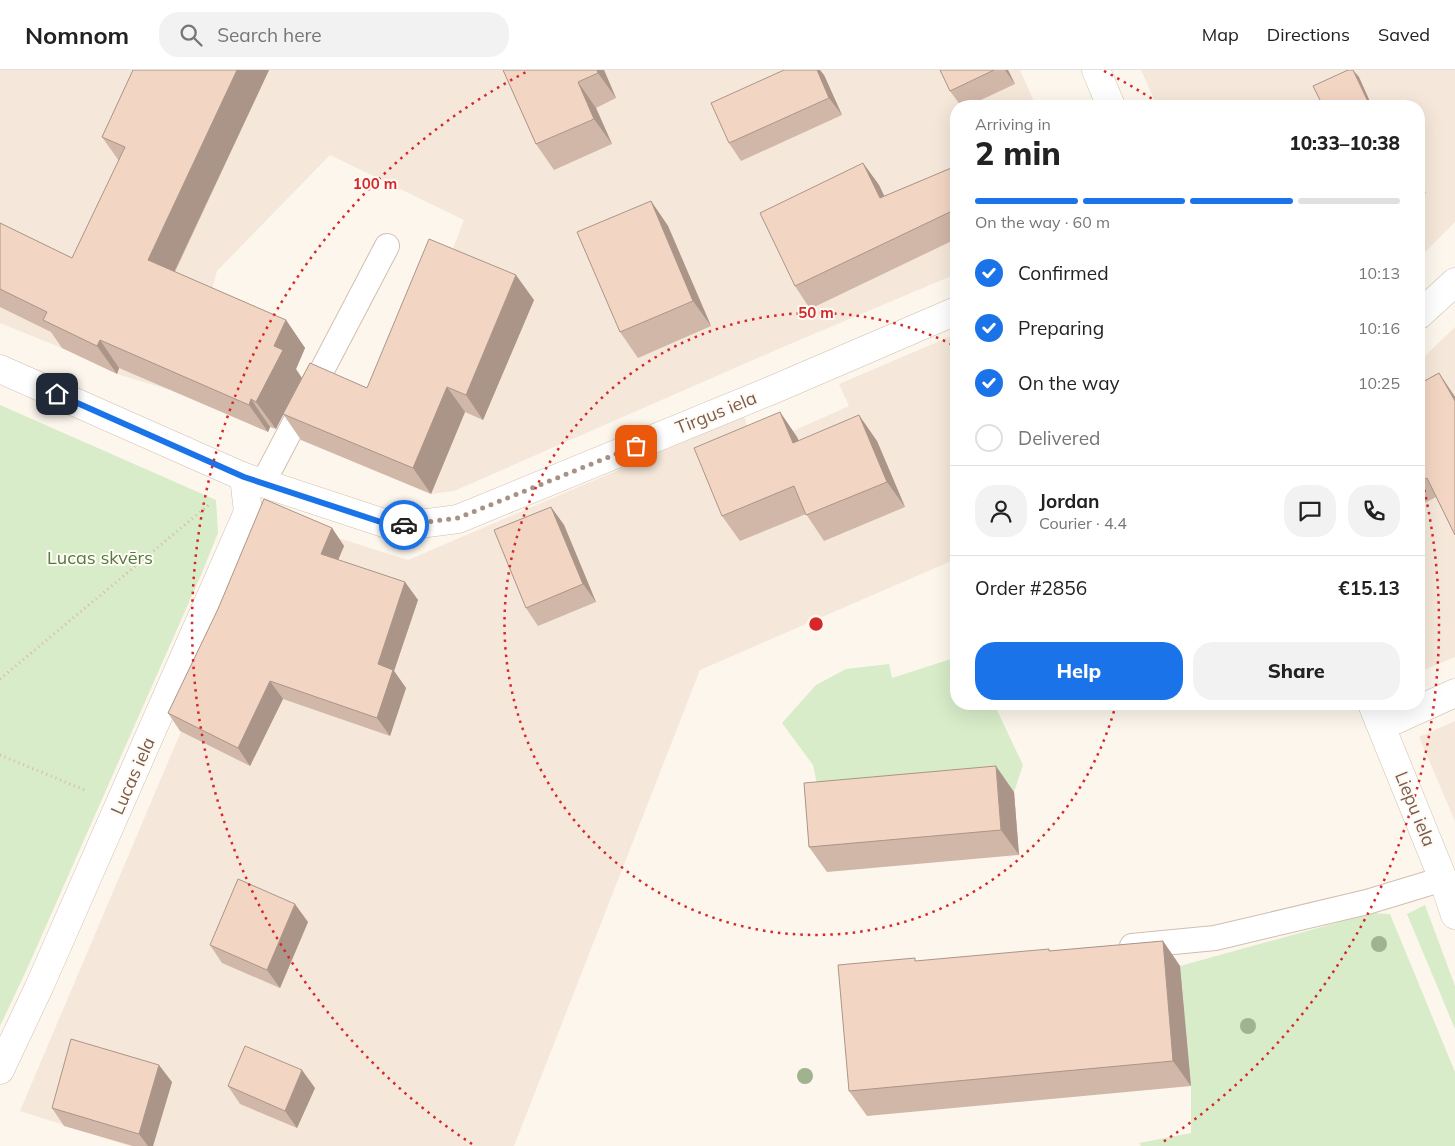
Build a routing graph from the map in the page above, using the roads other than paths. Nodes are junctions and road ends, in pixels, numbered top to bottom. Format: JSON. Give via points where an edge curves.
{"nodes":[{"id":1,"x":1096,"y":70,"type":"edge"},
{"id":2,"x":1108,"y":100,"type":"edge"},
{"id":3,"x":387,"y":246,"type":"dead end"},
{"id":4,"x":1455,"y":282,"type":"edge"},
{"id":5,"x":1425,"y":310,"type":"edge"},
{"id":6,"x":950,"y":314,"type":"edge"},
{"id":7,"x":0,"y":368,"type":"edge"},
{"id":8,"x":254,"y":480,"type":"junction"},
{"id":9,"x":1455,"y":693,"type":"edge"},
{"id":10,"x":1425,"y":701,"type":"edge"},
{"id":11,"x":1395,"y":710,"type":"edge"},
{"id":12,"x":1377,"y":715,"type":"edge"},
{"id":13,"x":1443,"y":879,"type":"junction"},
{"id":14,"x":1455,"y":916,"type":"edge"},
{"id":15,"x":1108,"y":948,"type":"edge"},
{"id":16,"x":0,"y":1070,"type":"edge"}],
"edges":[{"from":1,"to":2,"type":"street"},
{"from":3,"to":8,"type":"lane"},
{"from":4,"to":5,"type":"street"},
{"from":6,"to":8,"type":"street","name":"Tirgus iela","via":[[458,518],[396,527]]},
{"from":7,"to":8,"type":"street","name":"Tirgus iela"},
{"from":8,"to":16,"type":"street","name":"Lucas iela","via":[[248,512]]},
{"from":9,"to":10,"type":"street"},
{"from":11,"to":12,"type":"street"},
{"from":12,"to":13,"type":"street","name":"Liepu iela"},
{"from":13,"to":14,"type":"street","name":"Liepu iela"},
{"from":13,"to":15,"type":"lane","via":[[1367,902],[1215,938]]}]}
